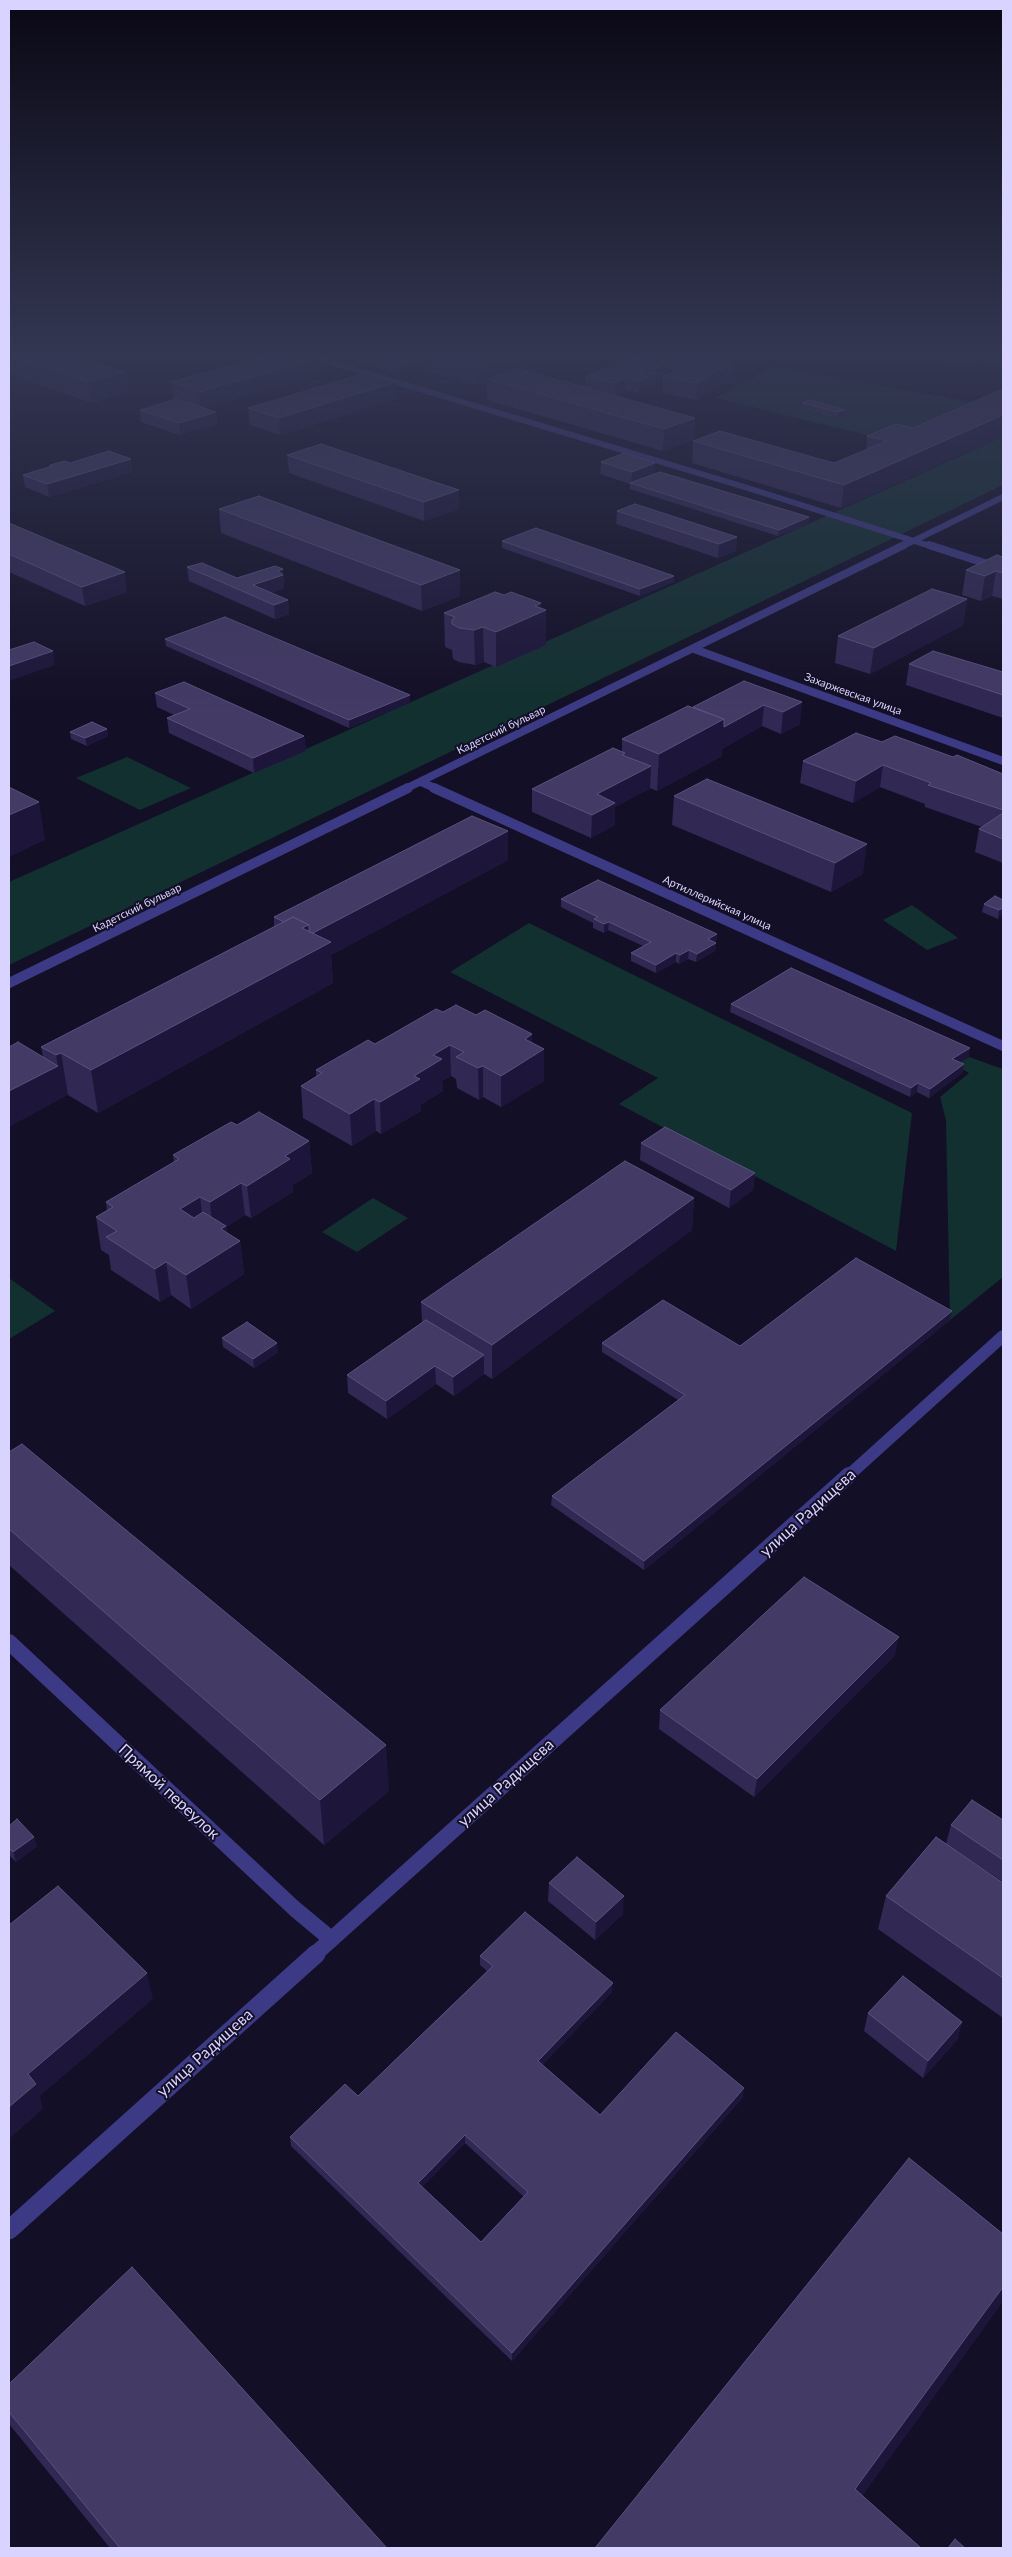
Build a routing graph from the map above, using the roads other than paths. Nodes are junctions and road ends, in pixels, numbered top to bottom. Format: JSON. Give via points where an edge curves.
{"nodes":[{"id":1,"x":695,"y":472,"type":"edge"},
{"id":2,"x":1003,"y":497,"type":"edge"},
{"id":3,"x":914,"y":541,"type":"junction"},
{"id":4,"x":1003,"y":569,"type":"edge"},
{"id":5,"x":694,"y":649,"type":"junction"},
{"id":6,"x":1003,"y":761,"type":"edge"},
{"id":7,"x":421,"y":782,"type":"junction"},
{"id":8,"x":9,"y":983,"type":"edge"},
{"id":9,"x":1003,"y":1046,"type":"edge"},
{"id":10,"x":1003,"y":1336,"type":"edge"},
{"id":11,"x":9,"y":1642,"type":"edge"},
{"id":12,"x":331,"y":1939,"type":"junction"},
{"id":13,"x":9,"y":2230,"type":"edge"}],
"edges":[{"from":1,"to":3,"type":"street"},
{"from":2,"to":3,"type":"street","name":"Кадетский бульвар"},
{"from":3,"to":4,"type":"street"},
{"from":3,"to":5,"type":"street","name":"Кадетский бульвар"},
{"from":5,"to":6,"type":"street","name":"Захаржевская улица"},
{"from":5,"to":7,"type":"street","name":"Кадетский бульвар"},
{"from":7,"to":8,"type":"street","name":"Кадетский бульвар"},
{"from":7,"to":9,"type":"street","name":"Артиллерийская улица"},
{"from":10,"to":12,"type":"street","name":"улица Радищева"},
{"from":11,"to":12,"type":"street","name":"Прямой переулок"},
{"from":12,"to":13,"type":"street","name":"улица Радищева"}]}
